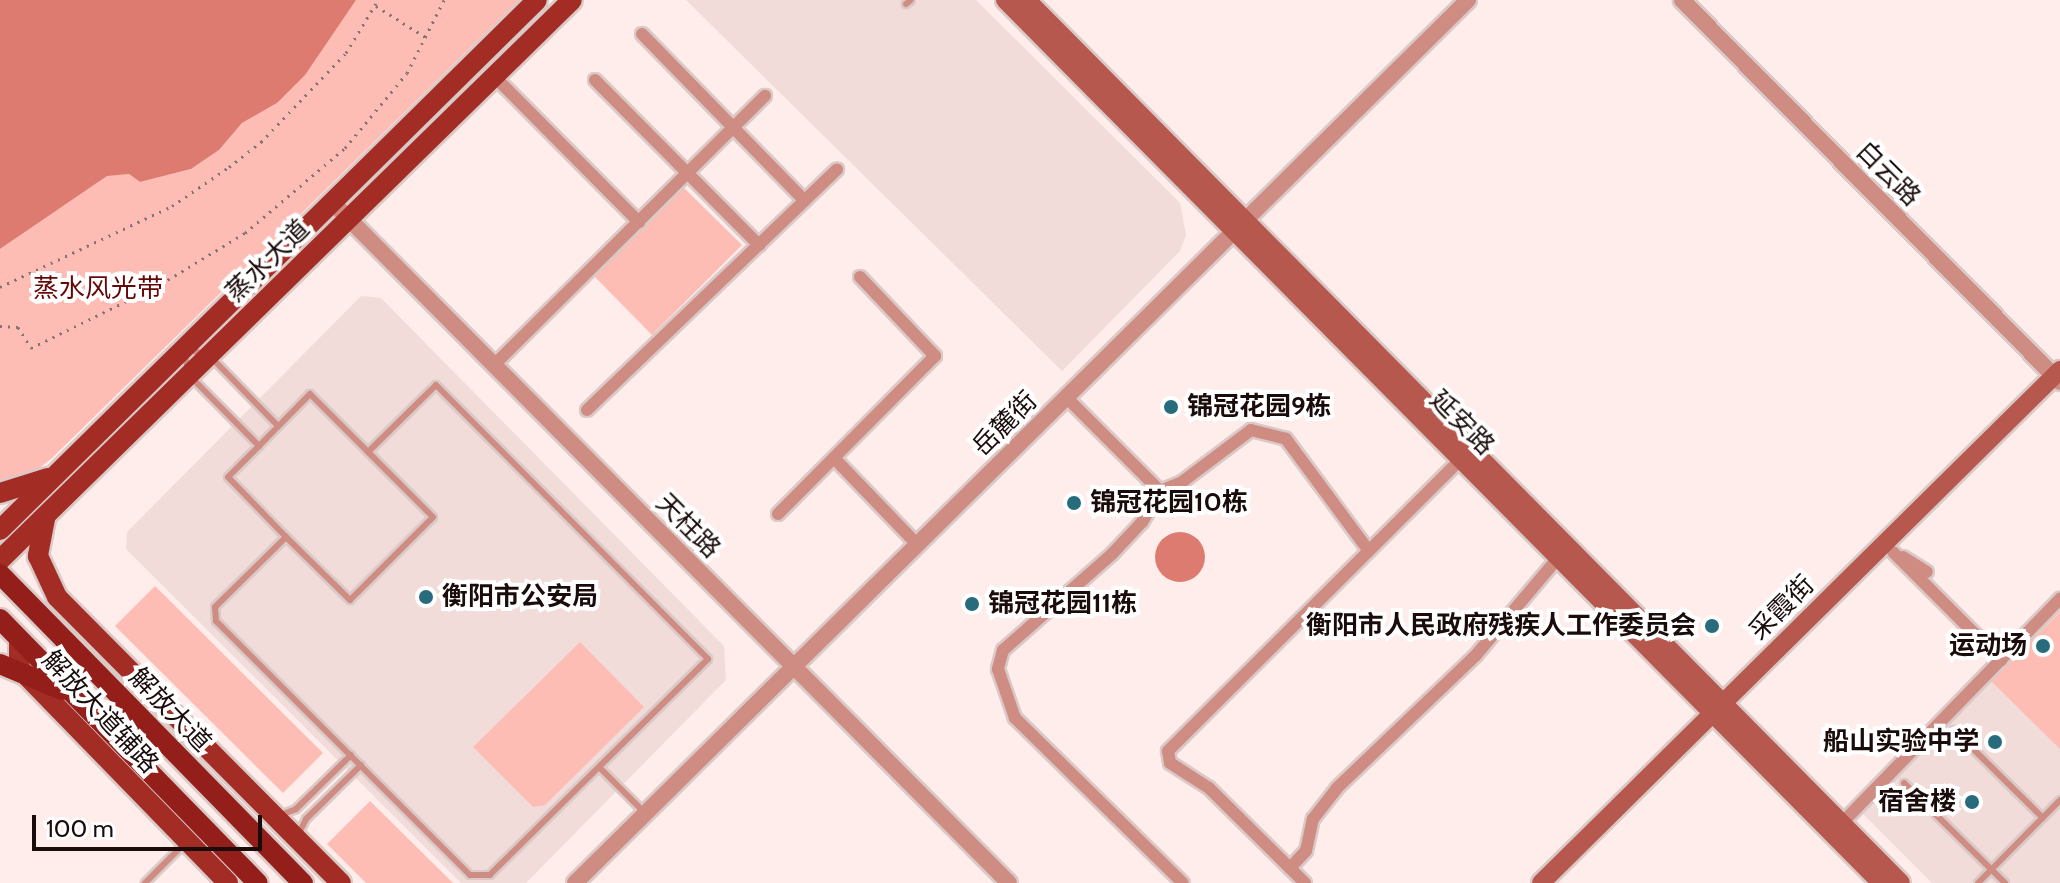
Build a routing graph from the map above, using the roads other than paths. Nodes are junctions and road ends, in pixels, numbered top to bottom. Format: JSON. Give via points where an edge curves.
{"nodes":[{"id":1,"x":537,"y":0,"type":"edge"},
{"id":2,"x":572,"y":0,"type":"edge"},
{"id":3,"x":1005,"y":0,"type":"edge"},
{"id":4,"x":1027,"y":0,"type":"edge"},
{"id":5,"x":1455,"y":0,"type":"edge"},
{"id":6,"x":1468,"y":0,"type":"edge"},
{"id":7,"x":1682,"y":0,"type":"edge"},
{"id":8,"x":1690,"y":0,"type":"edge"},
{"id":9,"x":642,"y":34,"type":"dead end"},
{"id":10,"x":494,"y":76,"type":"junction"},
{"id":11,"x":595,"y":80,"type":"dead end"},
{"id":12,"x":765,"y":96,"type":"dead end"},
{"id":13,"x":733,"y":128,"type":"junction"},
{"id":14,"x":837,"y":169,"type":"dead end"},
{"id":15,"x":688,"y":173,"type":"junction"},
{"id":16,"x":805,"y":201,"type":"junction"},
{"id":17,"x":332,"y":202,"type":"junction"},
{"id":18,"x":349,"y":219,"type":"junction"},
{"id":19,"x":639,"y":222,"type":"junction"},
{"id":20,"x":1236,"y":223,"type":"junction"},
{"id":21,"x":759,"y":245,"type":"junction"},
{"id":22,"x":860,"y":277,"type":"dead end"},
{"id":23,"x":184,"y":348,"type":"junction"},
{"id":24,"x":209,"y":355,"type":"junction"},
{"id":25,"x":494,"y":365,"type":"junction"},
{"id":26,"x":189,"y":375,"type":"junction"},
{"id":27,"x":2059,"y":376,"type":"edge"},
{"id":28,"x":1066,"y":397,"type":"junction"},
{"id":29,"x":587,"y":410,"type":"dead end"},
{"id":30,"x":278,"y":426,"type":"junction"},
{"id":31,"x":259,"y":446,"type":"junction"},
{"id":32,"x":368,"y":452,"type":"junction"},
{"id":33,"x":834,"y":458,"type":"junction"},
{"id":34,"x":1461,"y":459,"type":"junction"},
{"id":35,"x":56,"y":475,"type":"junction"},
{"id":36,"x":1160,"y":491,"type":"junction"},
{"id":37,"x":0,"y":493,"type":"edge"},
{"id":38,"x":50,"y":511,"type":"junction"},
{"id":39,"x":778,"y":514,"type":"dead end"},
{"id":40,"x":0,"y":530,"type":"edge"},
{"id":41,"x":286,"y":537,"type":"junction"},
{"id":42,"x":911,"y":538,"type":"junction"},
{"id":43,"x":1368,"y":550,"type":"junction"},
{"id":44,"x":1893,"y":552,"type":"junction"},
{"id":45,"x":1558,"y":558,"type":"junction"},
{"id":46,"x":0,"y":560,"type":"edge"},
{"id":47,"x":1927,"y":572,"type":"dead end"},
{"id":48,"x":0,"y":574,"type":"edge"},
{"id":49,"x":2060,"y":599,"type":"edge"},
{"id":50,"x":0,"y":619,"type":"edge"},
{"id":51,"x":19,"y":639,"type":"junction"},
{"id":52,"x":2001,"y":660,"type":"junction"},
{"id":53,"x":791,"y":664,"type":"junction"},
{"id":54,"x":9,"y":666,"type":"edge"},
{"id":55,"x":77,"y":698,"type":"junction"},
{"id":56,"x":1722,"y":712,"type":"junction"},
{"id":57,"x":1954,"y":730,"type":"dead end"},
{"id":58,"x":351,"y":755,"type":"junction"},
{"id":59,"x":361,"y":765,"type":"junction"},
{"id":60,"x":599,"y":767,"type":"junction"},
{"id":61,"x":1904,"y":783,"type":"dead end"},
{"id":62,"x":2060,"y":800,"type":"edge"},
{"id":63,"x":639,"y":807,"type":"junction"},
{"id":64,"x":276,"y":817,"type":"junction"},
{"id":65,"x":2043,"y":818,"type":"junction"},
{"id":66,"x":1842,"y":823,"type":"junction"},
{"id":67,"x":297,"y":838,"type":"junction"},
{"id":68,"x":187,"y":841,"type":"junction"},
{"id":69,"x":1290,"y":868,"type":"junction"},
{"id":70,"x":1992,"y":870,"type":"junction"},
{"id":71,"x":146,"y":882,"type":"edge"},
{"id":72,"x":228,"y":883,"type":"edge"},
{"id":73,"x":258,"y":883,"type":"edge"},
{"id":74,"x":303,"y":883,"type":"edge"},
{"id":75,"x":341,"y":883,"type":"edge"},
{"id":76,"x":562,"y":883,"type":"edge"},
{"id":77,"x":575,"y":883,"type":"edge"},
{"id":78,"x":1009,"y":883,"type":"edge"},
{"id":79,"x":1183,"y":883,"type":"edge"},
{"id":80,"x":1305,"y":883,"type":"edge"},
{"id":81,"x":1541,"y":883,"type":"edge"},
{"id":82,"x":1557,"y":883,"type":"edge"},
{"id":83,"x":1881,"y":883,"type":"edge"},
{"id":84,"x":1901,"y":883,"type":"edge"},
{"id":85,"x":1978,"y":883,"type":"edge"},
{"id":86,"x":2005,"y":883,"type":"edge"}],
"edges":[{"from":1,"to":17,"type":"main road","name":"蒸水大道"},
{"from":2,"to":10,"type":"main road","name":"蒸水大道"},
{"from":3,"to":20,"type":"main road","name":"延安路"},
{"from":4,"to":20,"type":"main road","name":"延安路"},
{"from":5,"to":20,"type":"street","name":"岳麓街"},
{"from":6,"to":20,"type":"street","name":"岳麓街"},
{"from":7,"to":27,"type":"street","name":"白云路"},
{"from":8,"to":27,"type":"street","name":"白云路"},
{"from":9,"to":13,"type":"street"},
{"from":10,"to":18,"type":"main road","name":"蒸水大道"},
{"from":10,"to":19,"type":"street"},
{"from":11,"to":15,"type":"street"},
{"from":12,"to":13,"type":"street"},
{"from":13,"to":15,"type":"street"},
{"from":13,"to":16,"type":"street"},
{"from":14,"to":16,"type":"street"},
{"from":15,"to":19,"type":"street"},
{"from":15,"to":21,"type":"street"},
{"from":16,"to":21,"type":"street"},
{"from":17,"to":18,"type":"street","name":"天柱路"},
{"from":17,"to":23,"type":"main road","name":"蒸水大道"},
{"from":18,"to":24,"type":"main road","name":"蒸水大道"},
{"from":18,"to":25,"type":"street","name":"天柱路"},
{"from":19,"to":25,"type":"street"},
{"from":20,"to":28,"type":"street","name":"岳麓街"},
{"from":20,"to":34,"type":"main road","name":"延安路"},
{"from":20,"to":42,"type":"street","name":"岳麓街"},
{"from":20,"to":56,"type":"main road","name":"延安路"},
{"from":21,"to":29,"type":"street"},
{"from":22,"to":33,"type":"street","via":[[935,356]]},
{"from":23,"to":24,"type":"lane"},
{"from":23,"to":26,"type":"lane"},
{"from":23,"to":35,"type":"main road","name":"蒸水大道"},
{"from":24,"to":26,"type":"main road","name":"蒸水大道"},
{"from":24,"to":30,"type":"lane"},
{"from":25,"to":53,"type":"street","name":"天柱路"},
{"from":26,"to":31,"type":"lane"},
{"from":26,"to":38,"type":"main road","name":"蒸水大道"},
{"from":27,"to":44,"type":"main road","name":"采霞街"},
{"from":27,"to":56,"type":"main road","name":"采霞街"},
{"from":28,"to":36,"type":"street"},
{"from":28,"to":53,"type":"street","name":"岳麓街"},
{"from":30,"to":31,"type":"lane"},
{"from":30,"to":32,"type":"lane","via":[[310,394]]},
{"from":31,"to":41,"type":"lane","via":[[228,477]]},
{"from":32,"to":41,"type":"lane","via":[[433,517],[350,600]]},
{"from":32,"to":60,"type":"lane","via":[[436,385],[708,659]]},
{"from":33,"to":39,"type":"street"},
{"from":33,"to":42,"type":"street"},
{"from":34,"to":43,"type":"street"},
{"from":34,"to":45,"type":"main road","name":"延安路"},
{"from":35,"to":37,"type":"main road"},
{"from":35,"to":40,"type":"main road","name":"蒸水大道"},
{"from":36,"to":43,"type":"street","via":[[1182,482],[1251,430],[1268,432],[1286,439]]},
{"from":36,"to":79,"type":"street","via":[[1142,522],[1112,554],[1003,650],[998,669],[1015,718]]},
{"from":38,"to":46,"type":"main road","name":"蒸水大道"},
{"from":38,"to":64,"type":"main road","name":"解放大道辅路","via":[[39,527],[38,556],[57,597]]},
{"from":41,"to":58,"type":"lane","via":[[215,607],[216,621]]},
{"from":42,"to":53,"type":"street","name":"岳麓街"},
{"from":43,"to":69,"type":"street","via":[[1168,751],[1170,763],[1209,788]]},
{"from":44,"to":47,"type":"street"},
{"from":44,"to":52,"type":"street"},
{"from":44,"to":56,"type":"main road","name":"采霞街"},
{"from":45,"to":56,"type":"main road","name":"延安路"},
{"from":45,"to":69,"type":"street","via":[[1476,655],[1337,788],[1313,819],[1306,851]]},
{"from":48,"to":74,"type":"highway","name":"解放大道"},
{"from":49,"to":52,"type":"street"},
{"from":50,"to":51,"type":"highway"},
{"from":51,"to":54,"type":"main road","name":"解放大道辅路"},
{"from":51,"to":55,"type":"highway"},
{"from":52,"to":66,"type":"street"},
{"from":53,"to":63,"type":"street","name":"岳麓街"},
{"from":53,"to":77,"type":"street","name":"岳麓街"},
{"from":53,"to":78,"type":"street","name":"天柱路"},
{"from":54,"to":55,"type":"highway"},
{"from":54,"to":68,"type":"main road","name":"解放大道辅路"},
{"from":55,"to":73,"type":"highway"},
{"from":56,"to":66,"type":"main road","name":"延安路"},
{"from":56,"to":81,"type":"main road","name":"采霞街"},
{"from":56,"to":82,"type":"main road","name":"采霞街"},
{"from":56,"to":83,"type":"main road","name":"延安路"},
{"from":57,"to":65,"type":"lane"},
{"from":58,"to":59,"type":"lane"},
{"from":58,"to":64,"type":"lane","via":[[296,809]]},
{"from":59,"to":60,"type":"lane","via":[[470,875],[490,875]]},
{"from":59,"to":67,"type":"lane","via":[[306,819]]},
{"from":60,"to":63,"type":"lane"},
{"from":61,"to":70,"type":"lane"},
{"from":62,"to":65,"type":"lane"},
{"from":63,"to":76,"type":"street","name":"岳麓街"},
{"from":64,"to":67,"type":"main road","name":"解放大道辅路"},
{"from":65,"to":70,"type":"lane"},
{"from":66,"to":84,"type":"main road","name":"延安路"},
{"from":67,"to":75,"type":"main road","name":"解放大道辅路"},
{"from":68,"to":71,"type":"lane"},
{"from":68,"to":72,"type":"main road","name":"解放大道辅路"},
{"from":69,"to":80,"type":"street"},
{"from":70,"to":85,"type":"lane"},
{"from":70,"to":86,"type":"lane"}]}
